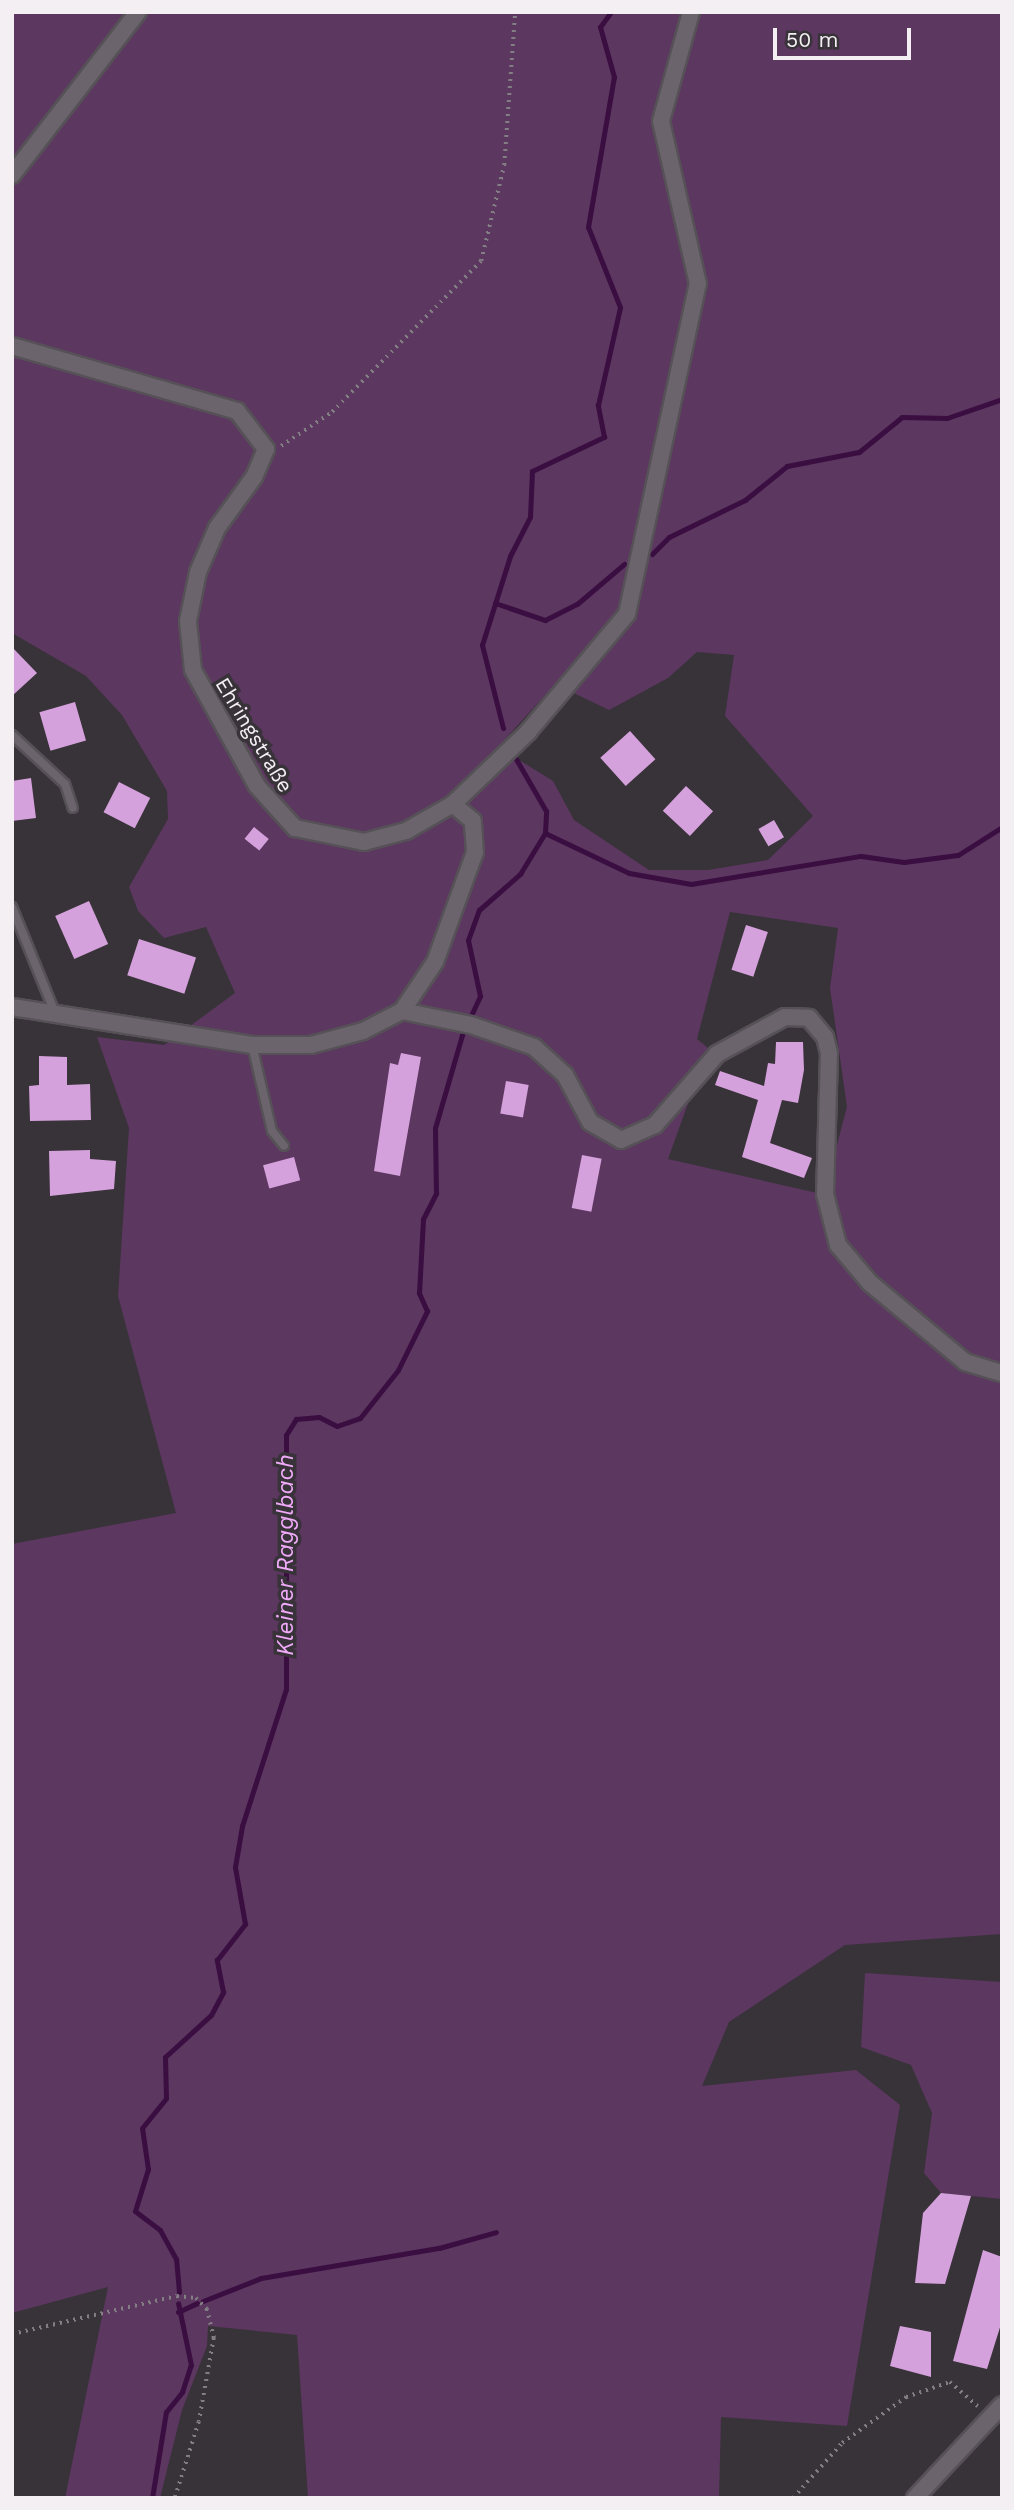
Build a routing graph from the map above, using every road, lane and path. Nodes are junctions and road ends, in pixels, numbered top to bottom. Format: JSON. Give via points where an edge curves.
{"nodes":[{"id":1,"x":138,"y":12,"type":"edge"},
{"id":2,"x":515,"y":12,"type":"edge"},
{"id":3,"x":691,"y":12,"type":"edge"},
{"id":4,"x":12,"y":175,"type":"edge"},
{"id":5,"x":12,"y":346,"type":"edge"},
{"id":6,"x":262,"y":458,"type":"junction"},
{"id":7,"x":12,"y":735,"type":"edge"},
{"id":8,"x":453,"y":804,"type":"junction"},
{"id":9,"x":73,"y":808,"type":"dead end"},
{"id":10,"x":12,"y":907,"type":"edge"},
{"id":11,"x":12,"y":1007,"type":"edge"},
{"id":12,"x":402,"y":1011,"type":"junction"},
{"id":13,"x":55,"y":1013,"type":"junction"},
{"id":14,"x":252,"y":1045,"type":"junction"},
{"id":15,"x":284,"y":1146,"type":"dead end"},
{"id":16,"x":1002,"y":1373,"type":"edge"},
{"id":17,"x":12,"y":2334,"type":"edge"},
{"id":18,"x":1002,"y":2405,"type":"edge"},
{"id":19,"x":992,"y":2419,"type":"junction"},
{"id":20,"x":175,"y":2498,"type":"edge"},
{"id":21,"x":793,"y":2498,"type":"edge"},
{"id":22,"x":915,"y":2498,"type":"edge"}],
"edges":[{"from":1,"to":4,"type":"street"},
{"from":2,"to":6,"type":"path","via":[[504,165],[481,261],[332,412]]},
{"from":3,"to":8,"type":"street","name":"Ehringstraße","via":[[661,121],[698,284],[627,614],[528,732]]},
{"from":5,"to":6,"type":"street","via":[[237,411],[266,449]]},
{"from":6,"to":8,"type":"street","name":"Ehringstraße","via":[[217,528],[198,572],[187,644],[205,699],[257,786],[295,828],[374,840],[405,831]]},
{"from":7,"to":9,"type":"lane","via":[[65,784]]},
{"from":8,"to":12,"type":"street","via":[[473,821],[475,852],[435,962]]},
{"from":10,"to":13,"type":"lane"},
{"from":11,"to":13,"type":"street"},
{"from":12,"to":14,"type":"street","via":[[339,1039]]},
{"from":12,"to":16,"type":"street","via":[[514,1037],[552,1060],[590,1122],[621,1140],[655,1125],[717,1054],[785,1017],[809,1018],[829,1053],[825,1194],[838,1245],[854,1267],[965,1362]]},
{"from":13,"to":14,"type":"street"},
{"from":14,"to":15,"type":"lane","via":[[272,1131]]},
{"from":17,"to":20,"type":"path","via":[[177,2296],[197,2298],[207,2309],[214,2338],[198,2422]]},
{"from":18,"to":19,"type":"street"},
{"from":19,"to":21,"type":"path","via":[[950,2382],[906,2397],[842,2443]]},
{"from":19,"to":22,"type":"street"}]}
